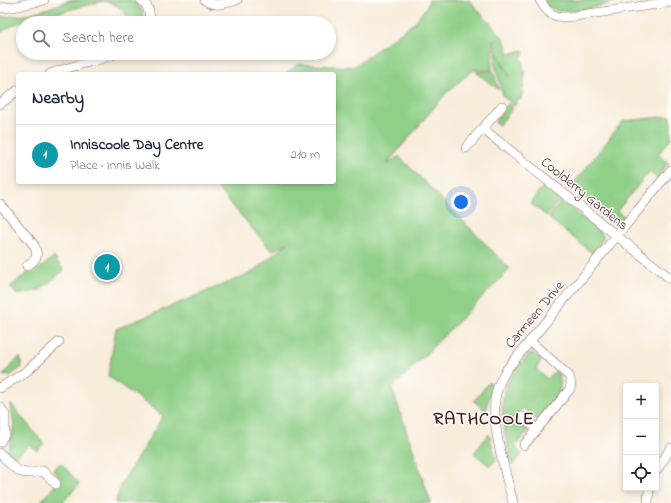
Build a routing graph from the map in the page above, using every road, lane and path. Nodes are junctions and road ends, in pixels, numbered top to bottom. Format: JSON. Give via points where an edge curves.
{"nodes":[{"id":1,"x":44,"y":0,"type":"edge"},
{"id":2,"x":141,"y":0,"type":"edge"},
{"id":3,"x":205,"y":0,"type":"edge"},
{"id":4,"x":237,"y":0,"type":"edge"},
{"id":5,"x":540,"y":0,"type":"edge"},
{"id":6,"x":671,"y":2,"type":"edge"},
{"id":7,"x":21,"y":3,"type":"edge"},
{"id":8,"x":630,"y":4,"type":"edge"},
{"id":9,"x":0,"y":8,"type":"edge"},
{"id":10,"x":150,"y":16,"type":"edge"},
{"id":11,"x":100,"y":60,"type":"edge"},
{"id":12,"x":56,"y":72,"type":"edge"},
{"id":13,"x":16,"y":92,"type":"edge"},
{"id":14,"x":0,"y":104,"type":"edge"},
{"id":15,"x":502,"y":106,"type":"dead end"},
{"id":16,"x":482,"y":129,"type":"junction"},
{"id":17,"x":466,"y":148,"type":"dead end"},
{"id":18,"x":671,"y":170,"type":"edge"},
{"id":19,"x":0,"y":204,"type":"edge"},
{"id":20,"x":616,"y":236,"type":"junction"},
{"id":21,"x":27,"y":266,"type":"dead end"},
{"id":22,"x":671,"y":279,"type":"edge"},
{"id":23,"x":530,"y":341,"type":"junction"},
{"id":24,"x":59,"y":342,"type":"dead end"},
{"id":25,"x":0,"y":388,"type":"edge"},
{"id":26,"x":0,"y":407,"type":"edge"},
{"id":27,"x":522,"y":417,"type":"dead end"},
{"id":28,"x":537,"y":429,"type":"junction"},
{"id":29,"x":0,"y":442,"type":"edge"},
{"id":30,"x":524,"y":445,"type":"dead end"},
{"id":31,"x":671,"y":448,"type":"edge"},
{"id":32,"x":0,"y":453,"type":"edge"},
{"id":33,"x":659,"y":466,"type":"edge"},
{"id":34,"x":56,"y":484,"type":"dead end"},
{"id":35,"x":649,"y":491,"type":"edge"},
{"id":36,"x":513,"y":503,"type":"edge"},
{"id":37,"x":648,"y":503,"type":"edge"}],
"edges":[{"from":1,"to":7,"type":"street"},
{"from":2,"to":10,"type":"street","via":[[145,2]]},
{"from":3,"to":4,"type":"street","via":[[218,5]]},
{"from":5,"to":8,"type":"street","via":[[546,11],[557,17]]},
{"from":6,"to":8,"type":"street"},
{"from":7,"to":9,"type":"street"},
{"from":11,"to":12,"type":"street"},
{"from":13,"to":14,"type":"street"},
{"from":15,"to":16,"type":"street"},
{"from":16,"to":17,"type":"street"},
{"from":16,"to":20,"type":"street","name":"Coolderry Gardens"},
{"from":18,"to":20,"type":"street","name":"Carmeen Drive"},
{"from":19,"to":21,"type":"street","via":[[34,245],[37,256]]},
{"from":20,"to":22,"type":"street","name":"Coolderry Gardens"},
{"from":20,"to":23,"type":"street","name":"Carmeen Drive"},
{"from":23,"to":28,"type":"street","via":[[569,376],[572,383],[570,389]]},
{"from":23,"to":36,"type":"street","name":"Carmeen Drive","via":[[502,377],[495,399],[494,423]]},
{"from":24,"to":25,"type":"street","via":[[27,371]]},
{"from":26,"to":29,"type":"street","via":[[4,415],[6,433]]},
{"from":27,"to":28,"type":"street"},
{"from":28,"to":30,"type":"street"},
{"from":31,"to":33,"type":"street"},
{"from":32,"to":34,"type":"street","via":[[18,471],[29,474],[43,472]]},
{"from":35,"to":37,"type":"street"}]}
